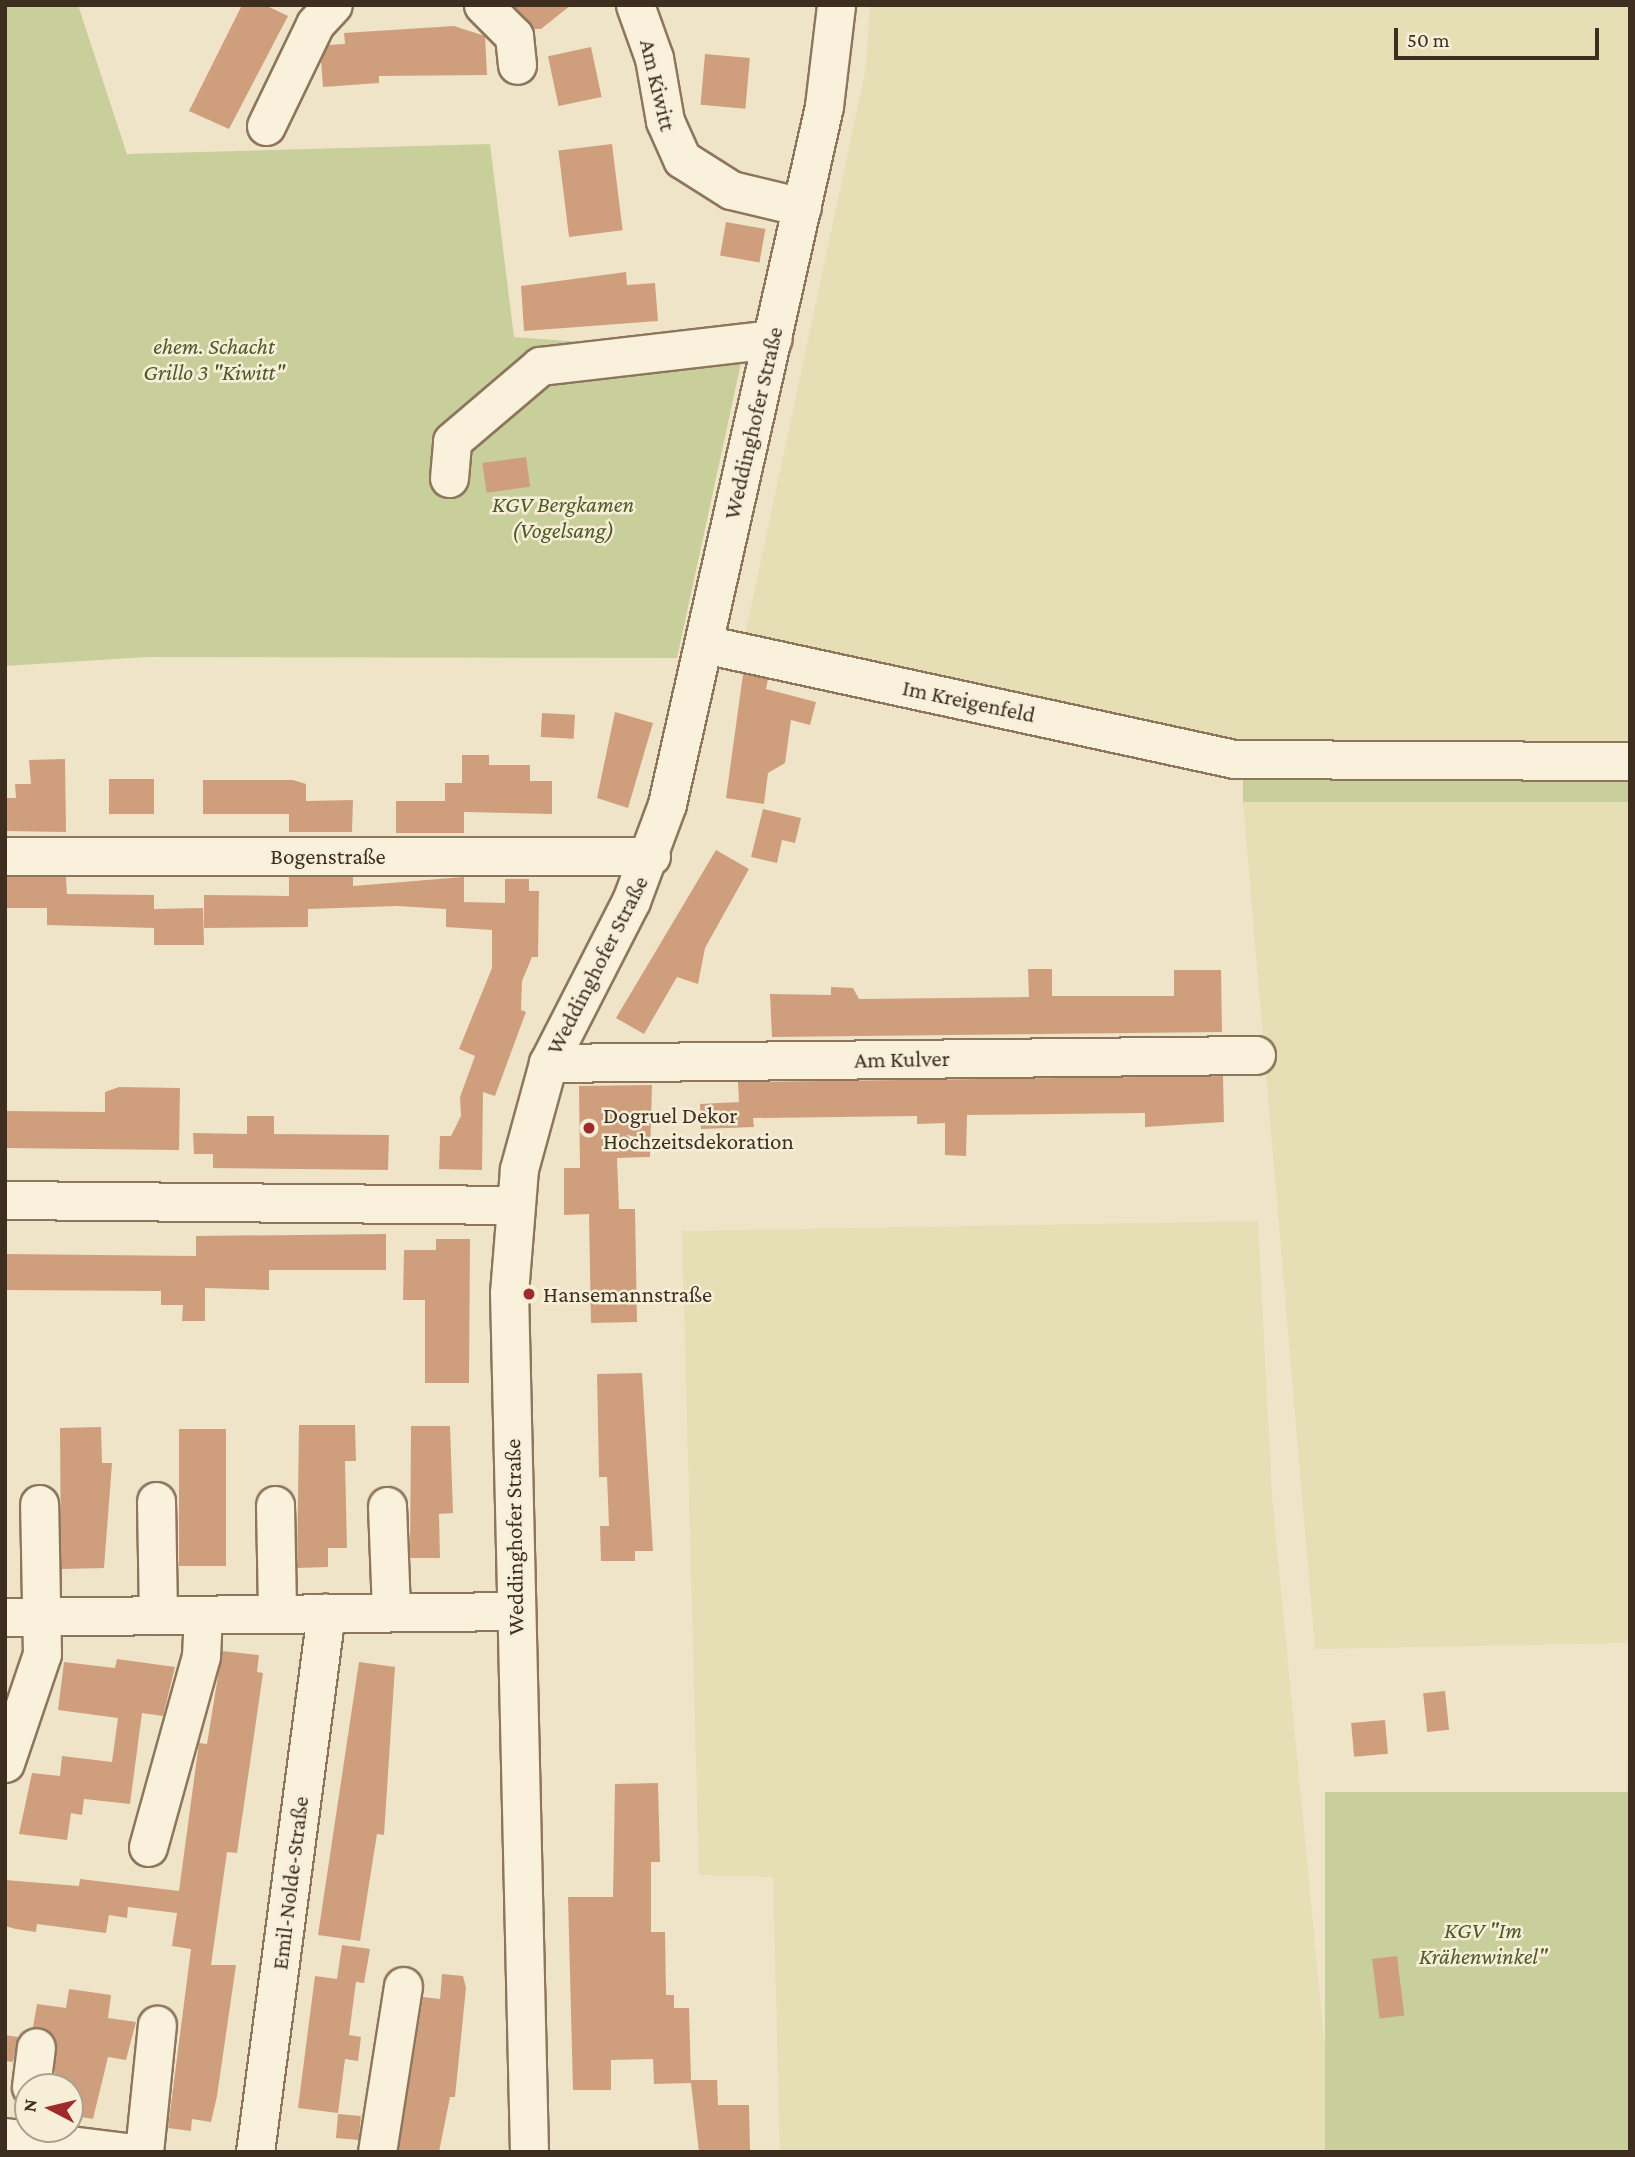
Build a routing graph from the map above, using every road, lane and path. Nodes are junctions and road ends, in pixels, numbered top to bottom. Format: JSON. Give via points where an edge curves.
{"nodes":[{"id":1,"x":333,"y":5,"type":"edge"},
{"id":2,"x":483,"y":5,"type":"edge"},
{"id":3,"x":635,"y":5,"type":"edge"},
{"id":4,"x":836,"y":5,"type":"edge"},
{"id":5,"x":517,"y":65,"type":"dead end"},
{"id":6,"x":266,"y":126,"type":"dead end"},
{"id":7,"x":802,"y":207,"type":"junction"},
{"id":8,"x":772,"y":339,"type":"junction"},
{"id":9,"x":449,"y":478,"type":"dead end"},
{"id":10,"x":704,"y":643,"type":"junction"},
{"id":11,"x":1630,"y":761,"type":"edge"},
{"id":12,"x":5,"y":856,"type":"edge"},
{"id":13,"x":651,"y":856,"type":"junction"},
{"id":14,"x":1256,"y":1055,"type":"dead end"},
{"id":15,"x":548,"y":1063,"type":"junction"},
{"id":16,"x":5,"y":1200,"type":"edge"},
{"id":17,"x":514,"y":1205,"type":"junction"},
{"id":18,"x":156,"y":1501,"type":"dead end"},
{"id":19,"x":39,"y":1504,"type":"dead end"},
{"id":20,"x":275,"y":1505,"type":"dead end"},
{"id":21,"x":387,"y":1506,"type":"dead end"},
{"id":22,"x":516,"y":1611,"type":"junction"},
{"id":23,"x":391,"y":1612,"type":"junction"},
{"id":24,"x":326,"y":1613,"type":"junction"},
{"id":25,"x":277,"y":1614,"type":"junction"},
{"id":26,"x":158,"y":1615,"type":"junction"},
{"id":27,"x":203,"y":1615,"type":"junction"},
{"id":28,"x":23,"y":1617,"type":"edge"},
{"id":29,"x":5,"y":1763,"type":"edge"},
{"id":30,"x":148,"y":1847,"type":"dead end"},
{"id":31,"x":403,"y":1986,"type":"dead end"},
{"id":32,"x":157,"y":2025,"type":"dead end"},
{"id":33,"x":36,"y":2046,"type":"dead end"},
{"id":34,"x":33,"y":2073,"type":"edge"},
{"id":35,"x":70,"y":2143,"type":"edge"},
{"id":36,"x":126,"y":2152,"type":"edge"},
{"id":37,"x":144,"y":2152,"type":"edge"},
{"id":38,"x":255,"y":2152,"type":"edge"},
{"id":39,"x":377,"y":2152,"type":"edge"},
{"id":40,"x":529,"y":2152,"type":"edge"}],
"edges":[{"from":1,"to":6,"type":"street","via":[[315,24]]},
{"from":2,"to":5,"type":"street","via":[[514,36]]},
{"from":3,"to":7,"type":"street","name":"Am Kiwitt","via":[[654,58],[665,121],[681,159],[731,190]]},
{"from":4,"to":7,"type":"street","name":"Weddinghofer Straße","via":[[824,106]]},
{"from":7,"to":8,"type":"street","name":"Weddinghofer Straße"},
{"from":8,"to":9,"type":"street","via":[[540,366],[452,441]]},
{"from":8,"to":10,"type":"street","name":"Weddinghofer Straße"},
{"from":10,"to":11,"type":"street","name":"Im Kreigenfeld","via":[[1234,759]]},
{"from":10,"to":13,"type":"street","name":"Weddinghofer Straße"},
{"from":12,"to":13,"type":"street","name":"Bogenstraße"},
{"from":13,"to":15,"type":"street","name":"Weddinghofer Straße"},
{"from":14,"to":15,"type":"street","name":"Am Kulver"},
{"from":15,"to":17,"type":"street","name":"Weddinghofer Straße"},
{"from":16,"to":17,"type":"street"},
{"from":17,"to":22,"type":"street","name":"Weddinghofer Straße","via":[[509,1293]]},
{"from":18,"to":26,"type":"street"},
{"from":19,"to":28,"type":"street"},
{"from":20,"to":25,"type":"street"},
{"from":21,"to":23,"type":"street"},
{"from":22,"to":23,"type":"street"},
{"from":22,"to":40,"type":"street","name":"Weddinghofer Straße"},
{"from":23,"to":24,"type":"street"},
{"from":24,"to":25,"type":"street"},
{"from":24,"to":38,"type":"street","name":"Emil-Nolde-Straße"},
{"from":25,"to":27,"type":"street"},
{"from":26,"to":27,"type":"street"},
{"from":26,"to":28,"type":"street"},
{"from":27,"to":30,"type":"street","via":[[201,1656]]},
{"from":28,"to":29,"type":"street","via":[[42,1654]]},
{"from":31,"to":39,"type":"street"},
{"from":32,"to":37,"type":"street"},
{"from":33,"to":34,"type":"street"},
{"from":35,"to":36,"type":"street"}]}
